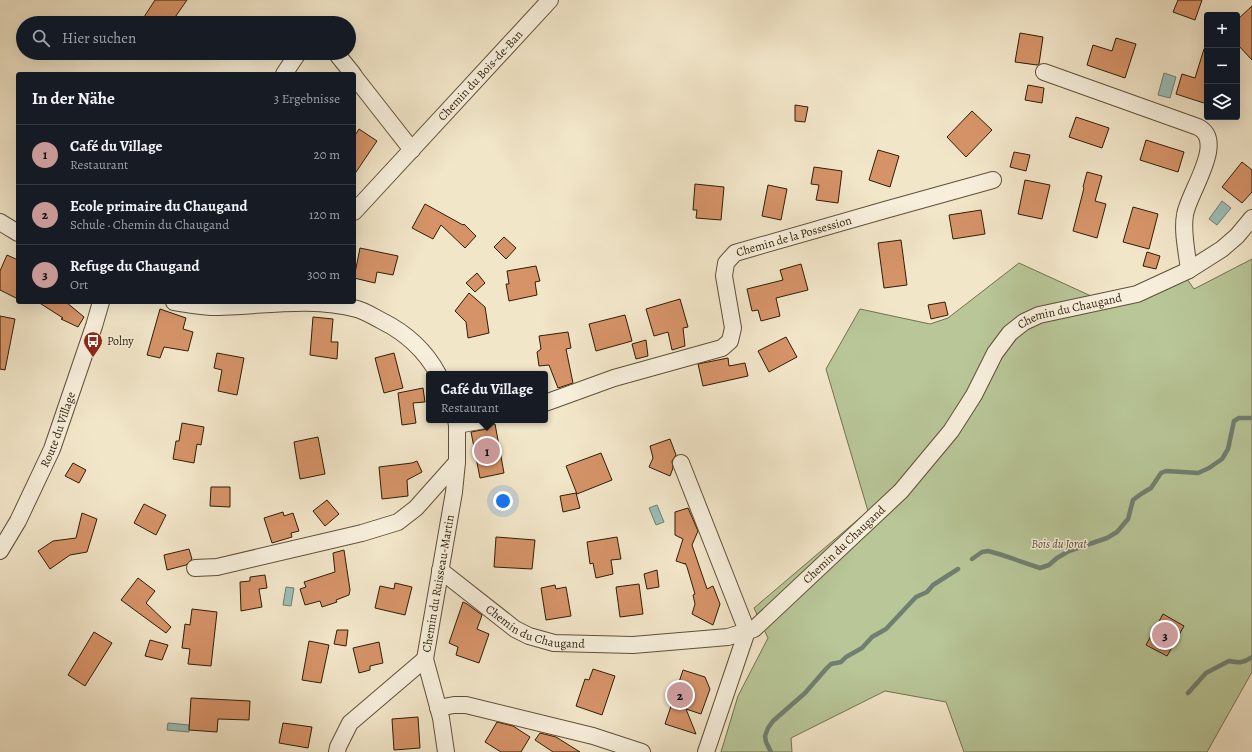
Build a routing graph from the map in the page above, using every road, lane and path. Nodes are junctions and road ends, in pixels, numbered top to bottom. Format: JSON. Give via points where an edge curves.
{"nodes":[{"id":1,"x":550,"y":0,"type":"edge"},
{"id":2,"x":293,"y":60,"type":"edge"},
{"id":3,"x":341,"y":60,"type":"edge"},
{"id":4,"x":285,"y":72,"type":"edge"},
{"id":5,"x":351,"y":72,"type":"edge"},
{"id":6,"x":1044,"y":72,"type":"dead end"},
{"id":7,"x":356,"y":79,"type":"edge"},
{"id":8,"x":412,"y":150,"type":"junction"},
{"id":9,"x":993,"y":180,"type":"dead end"},
{"id":10,"x":356,"y":210,"type":"edge"},
{"id":11,"x":1252,"y":218,"type":"edge"},
{"id":12,"x":0,"y":222,"type":"edge"},
{"id":13,"x":16,"y":232,"type":"edge"},
{"id":14,"x":1189,"y":270,"type":"junction"},
{"id":15,"x":100,"y":304,"type":"edge"},
{"id":16,"x":188,"y":304,"type":"edge"},
{"id":17,"x":256,"y":304,"type":"edge"},
{"id":18,"x":334,"y":304,"type":"edge"},
{"id":19,"x":436,"y":371,"type":"edge"},
{"id":20,"x":548,"y":402,"type":"edge"},
{"id":21,"x":456,"y":423,"type":"edge"},
{"id":22,"x":457,"y":462,"type":"junction"},
{"id":23,"x":682,"y":463,"type":"dead end"},
{"id":24,"x":0,"y":550,"type":"edge"},
{"id":25,"x":195,"y":568,"type":"dead end"},
{"id":26,"x":440,"y":570,"type":"junction"},
{"id":27,"x":747,"y":631,"type":"junction"},
{"id":28,"x":425,"y":659,"type":"junction"},
{"id":29,"x":438,"y":708,"type":"junction"},
{"id":30,"x":337,"y":752,"type":"edge"},
{"id":31,"x":446,"y":752,"type":"edge"},
{"id":32,"x":642,"y":752,"type":"edge"},
{"id":33,"x":706,"y":752,"type":"edge"}],
"edges":[{"from":1,"to":8,"type":"street","name":"Chemin du Bois-de-Ban"},
{"from":2,"to":4,"type":"street"},
{"from":3,"to":5,"type":"street"},
{"from":6,"to":14,"type":"street","via":[[1198,127],[1205,132],[1209,143],[1207,158],[1185,215]]},
{"from":7,"to":8,"type":"street"},
{"from":8,"to":10,"type":"street","name":"Chemin du Bois-de-Ban"},
{"from":9,"to":20,"type":"street","name":"Chemin de la Possession","via":[[735,253],[726,263],[724,276],[733,328],[730,341],[722,348],[614,378]]},
{"from":11,"to":14,"type":"street","name":"Chemin du Chaugand","via":[[1222,249]]},
{"from":12,"to":13,"type":"street"},
{"from":14,"to":27,"type":"street","name":"Chemin du Chaugand","via":[[1137,294],[1039,315],[1010,333],[994,353],[974,395],[951,431],[901,491],[754,629]]},
{"from":15,"to":24,"type":"street","name":"Route du Village","via":[[52,449],[18,521]]},
{"from":16,"to":17,"type":"street","via":[[210,307]]},
{"from":18,"to":19,"type":"street","via":[[358,309],[395,327],[415,342]]},
{"from":21,"to":22,"type":"street","name":"Chemin du Ruisseau-Martin"},
{"from":22,"to":25,"type":"street","via":[[416,508],[398,522],[217,567]]},
{"from":22,"to":26,"type":"street","name":"Chemin du Ruisseau-Martin"},
{"from":23,"to":27,"type":"street"},
{"from":26,"to":27,"type":"street","name":"Chemin du Chaugand","via":[[515,628],[529,636],[554,643],[633,645],[728,638]]},
{"from":26,"to":28,"type":"street","name":"Chemin du Ruisseau-Martin"},
{"from":27,"to":33,"type":"street"},
{"from":28,"to":29,"type":"street","name":"Chemin du Ruisseau-Martin"},
{"from":28,"to":30,"type":"street","via":[[350,723]]},
{"from":29,"to":31,"type":"street","name":"Chemin du Ruisseau-Martin"},
{"from":29,"to":32,"type":"street","via":[[466,705],[593,736]]}]}
